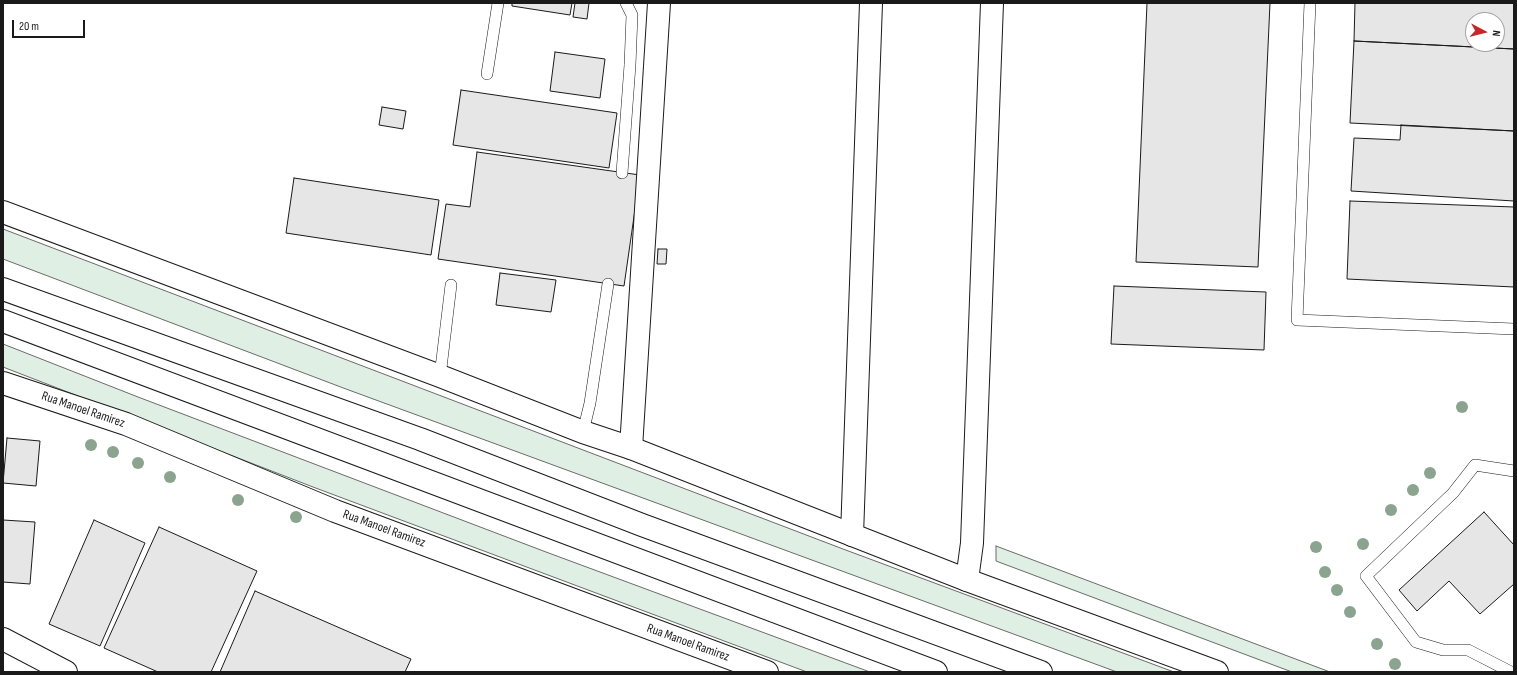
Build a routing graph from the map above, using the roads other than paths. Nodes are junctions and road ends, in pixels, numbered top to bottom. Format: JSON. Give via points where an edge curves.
{"nodes":[{"id":1,"x":498,"y":3,"type":"edge"},
{"id":2,"x":626,"y":3,"type":"edge"},
{"id":3,"x":659,"y":3,"type":"edge"},
{"id":4,"x":871,"y":3,"type":"edge"},
{"id":5,"x":992,"y":3,"type":"edge"},
{"id":6,"x":1310,"y":3,"type":"edge"},
{"id":7,"x":487,"y":74,"type":"dead end"},
{"id":8,"x":622,"y":173,"type":"dead end"},
{"id":9,"x":3,"y":212,"type":"edge"},
{"id":10,"x":608,"y":284,"type":"dead end"},
{"id":11,"x":451,"y":285,"type":"dead end"},
{"id":12,"x":3,"y":289,"type":"edge"},
{"id":13,"x":3,"y":321,"type":"edge"},
{"id":14,"x":1514,"y":329,"type":"edge"},
{"id":15,"x":440,"y":376,"type":"junction"},
{"id":16,"x":3,"y":383,"type":"edge"},
{"id":17,"x":583,"y":432,"type":"junction"},
{"id":18,"x":631,"y":448,"type":"junction"},
{"id":19,"x":1514,"y":471,"type":"edge"},
{"id":20,"x":852,"y":535,"type":"junction"},
{"id":21,"x":967,"y":580,"type":"junction"},
{"id":22,"x":3,"y":639,"type":"edge"},
{"id":23,"x":66,"y":672,"type":"edge"},
{"id":24,"x":767,"y":672,"type":"edge"},
{"id":25,"x":936,"y":672,"type":"edge"},
{"id":26,"x":1041,"y":672,"type":"edge"},
{"id":27,"x":1217,"y":672,"type":"edge"},
{"id":28,"x":1511,"y":672,"type":"edge"}],
"edges":[{"from":1,"to":7,"type":"lane"},
{"from":2,"to":8,"type":"lane","via":[[632,15]]},
{"from":3,"to":18,"type":"main road"},
{"from":4,"to":20,"type":"main road"},
{"from":5,"to":21,"type":"main road","via":[[972,543]]},
{"from":6,"to":14,"type":"lane","via":[[1297,320]]},
{"from":9,"to":15,"type":"main road"},
{"from":10,"to":17,"type":"lane","via":[[590,403]]},
{"from":11,"to":15,"type":"lane"},
{"from":12,"to":26,"type":"main road","via":[[420,439],[642,525]]},
{"from":13,"to":25,"type":"main road"},
{"from":15,"to":17,"type":"main road"},
{"from":16,"to":24,"type":"main road","name":"Rua Manoel Ramirez","via":[[126,424],[335,511]]},
{"from":17,"to":18,"type":"main road"},
{"from":18,"to":20,"type":"main road"},
{"from":19,"to":28,"type":"lane","via":[[1476,465],[1453,493],[1366,576],[1416,642],[1443,650],[1468,650]]},
{"from":20,"to":21,"type":"main road"},
{"from":21,"to":27,"type":"main road"},
{"from":22,"to":23,"type":"main road"}]}
